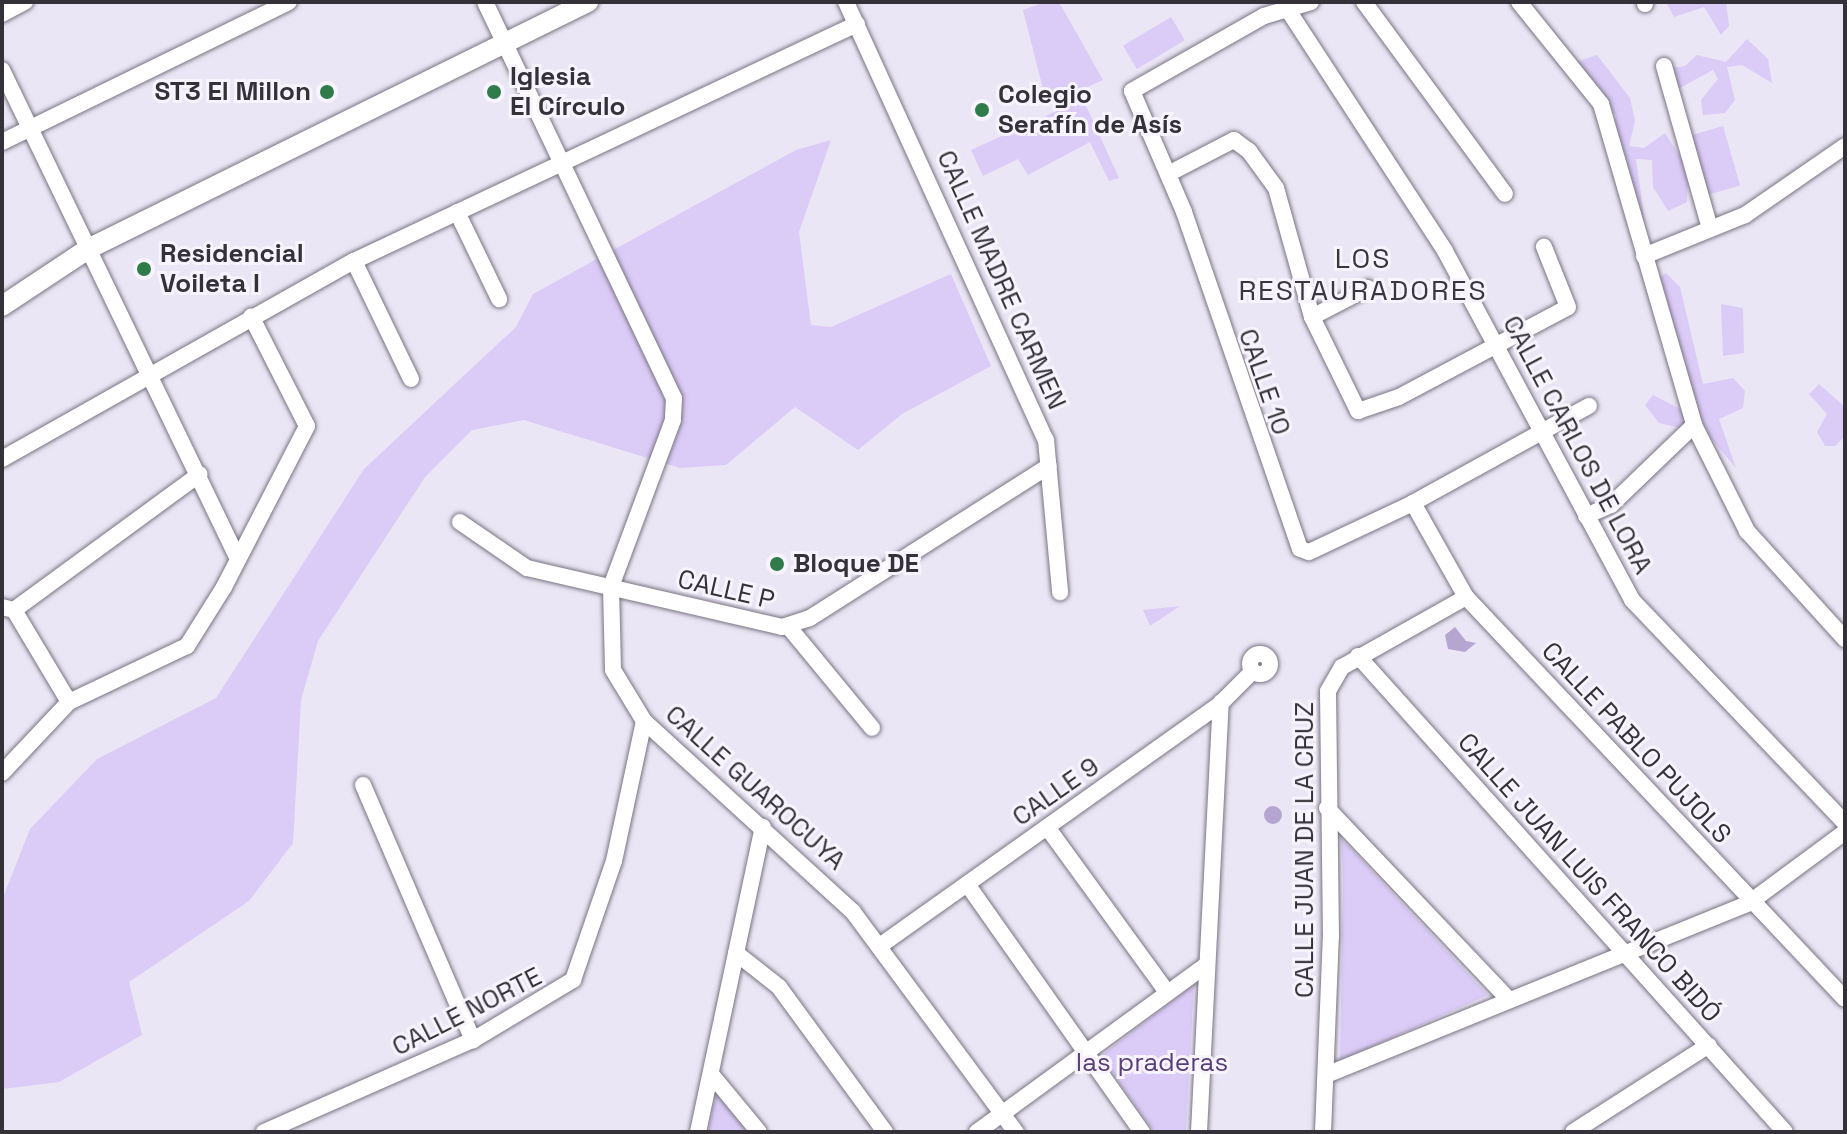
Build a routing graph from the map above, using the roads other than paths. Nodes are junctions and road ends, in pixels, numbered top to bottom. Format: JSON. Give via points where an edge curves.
{"nodes":[{"id":1,"x":25,"y":2,"type":"edge"},
{"id":2,"x":289,"y":2,"type":"edge"},
{"id":3,"x":485,"y":2,"type":"edge"},
{"id":4,"x":588,"y":2,"type":"edge"},
{"id":5,"x":846,"y":2,"type":"edge"},
{"id":6,"x":1311,"y":2,"type":"edge"},
{"id":7,"x":1364,"y":2,"type":"edge"},
{"id":8,"x":1519,"y":2,"type":"edge"},
{"id":9,"x":1261,"y":9,"type":"edge"},
{"id":10,"x":1290,"y":13,"type":"junction"},
{"id":11,"x":2,"y":14,"type":"edge"},
{"id":12,"x":857,"y":24,"type":"junction"},
{"id":13,"x":505,"y":42,"type":"junction"},
{"id":14,"x":1664,"y":66,"type":"dead end"},
{"id":15,"x":2,"y":70,"type":"edge"},
{"id":16,"x":31,"y":129,"type":"junction"},
{"id":17,"x":2,"y":142,"type":"edge"},
{"id":18,"x":1845,"y":146,"type":"edge"},
{"id":19,"x":563,"y":162,"type":"junction"},
{"id":20,"x":1170,"y":173,"type":"junction"},
{"id":21,"x":1505,"y":194,"type":"dead end"},
{"id":22,"x":457,"y":212,"type":"junction"},
{"id":23,"x":1710,"y":229,"type":"junction"},
{"id":24,"x":1544,"y":247,"type":"dead end"},
{"id":25,"x":88,"y":249,"type":"junction"},
{"id":26,"x":1644,"y":256,"type":"junction"},
{"id":27,"x":354,"y":261,"type":"junction"},
{"id":28,"x":1368,"y":288,"type":"dead end"},
{"id":29,"x":499,"y":299,"type":"dead end"},
{"id":30,"x":2,"y":306,"type":"edge"},
{"id":31,"x":251,"y":316,"type":"junction"},
{"id":32,"x":1312,"y":317,"type":"junction"},
{"id":33,"x":1496,"y":342,"type":"junction"},
{"id":34,"x":150,"y":371,"type":"junction"},
{"id":35,"x":411,"y":379,"type":"dead end"},
{"id":36,"x":1589,"y":406,"type":"dead end"},
{"id":37,"x":1694,"y":425,"type":"junction"},
{"id":38,"x":1542,"y":430,"type":"junction"},
{"id":39,"x":2,"y":459,"type":"edge"},
{"id":40,"x":1049,"y":466,"type":"junction"},
{"id":41,"x":200,"y":474,"type":"junction"},
{"id":42,"x":1413,"y":503,"type":"junction"},
{"id":43,"x":1586,"y":516,"type":"junction"},
{"id":44,"x":460,"y":522,"type":"dead end"},
{"id":45,"x":237,"y":557,"type":"junction"},
{"id":46,"x":611,"y":587,"type":"junction"},
{"id":47,"x":1060,"y":592,"type":"dead end"},
{"id":48,"x":1466,"y":597,"type":"junction"},
{"id":49,"x":8,"y":608,"type":"edge"},
{"id":50,"x":788,"y":626,"type":"junction"},
{"id":51,"x":1845,"y":639,"type":"edge"},
{"id":52,"x":1358,"y":656,"type":"junction"},
{"id":53,"x":1253,"y":671,"type":"dead end"},
{"id":54,"x":69,"y":702,"type":"junction"},
{"id":55,"x":1221,"y":703,"type":"junction"},
{"id":56,"x":644,"y":721,"type":"junction"},
{"id":57,"x":872,"y":728,"type":"dead end"},
{"id":58,"x":2,"y":773,"type":"edge"},
{"id":59,"x":363,"y":785,"type":"dead end"},
{"id":60,"x":1327,"y":808,"type":"junction"},
{"id":61,"x":1845,"y":823,"type":"edge"},
{"id":62,"x":763,"y":827,"type":"junction"},
{"id":63,"x":1047,"y":827,"type":"junction"},
{"id":64,"x":1845,"y":832,"type":"edge"},
{"id":65,"x":967,"y":884,"type":"junction"},
{"id":66,"x":1749,"y":903,"type":"junction"},
{"id":67,"x":881,"y":945,"type":"junction"},
{"id":68,"x":1624,"y":948,"type":"junction"},
{"id":69,"x":736,"y":953,"type":"junction"},
{"id":70,"x":1205,"y":966,"type":"junction"},
{"id":71,"x":1167,"y":992,"type":"junction"},
{"id":72,"x":1507,"y":998,"type":"junction"},
{"id":73,"x":1845,"y":999,"type":"edge"},
{"id":74,"x":473,"y":1040,"type":"junction"},
{"id":75,"x":1709,"y":1045,"type":"junction"},
{"id":76,"x":1084,"y":1053,"type":"junction"},
{"id":77,"x":711,"y":1074,"type":"junction"},
{"id":78,"x":1326,"y":1075,"type":"junction"},
{"id":79,"x":1003,"y":1112,"type":"junction"},
{"id":80,"x":264,"y":1132,"type":"edge"},
{"id":81,"x":698,"y":1132,"type":"edge"},
{"id":82,"x":759,"y":1132,"type":"edge"},
{"id":83,"x":885,"y":1132,"type":"edge"},
{"id":84,"x":977,"y":1132,"type":"edge"},
{"id":85,"x":1016,"y":1132,"type":"edge"},
{"id":86,"x":1142,"y":1132,"type":"edge"},
{"id":87,"x":1199,"y":1132,"type":"edge"},
{"id":88,"x":1323,"y":1132,"type":"edge"},
{"id":89,"x":1573,"y":1132,"type":"edge"},
{"id":90,"x":1785,"y":1132,"type":"edge"}],
"edges":[{"from":1,"to":11,"type":"street"},
{"from":2,"to":16,"type":"street"},
{"from":3,"to":13,"type":"street","name":"CALLE GUAROCUYA"},
{"from":4,"to":13,"type":"street"},
{"from":5,"to":12,"type":"street","name":"CALLE MADRE CARMEN"},
{"from":6,"to":10,"type":"street"},
{"from":7,"to":21,"type":"street"},
{"from":8,"to":26,"type":"street","via":[[1601,104]]},
{"from":9,"to":10,"type":"street"},
{"from":9,"to":20,"type":"street","name":"CALLE 10","via":[[1133,87]]},
{"from":10,"to":33,"type":"street","name":"CALLE CARLOS DE LORA"},
{"from":12,"to":19,"type":"street"},
{"from":12,"to":40,"type":"street","name":"CALLE MADRE CARMEN","via":[[1043,432]]},
{"from":13,"to":19,"type":"street","name":"CALLE GUAROCUYA"},
{"from":13,"to":25,"type":"street"},
{"from":14,"to":23,"type":"street"},
{"from":15,"to":16,"type":"street"},
{"from":16,"to":17,"type":"street"},
{"from":16,"to":25,"type":"street"},
{"from":18,"to":23,"type":"street","via":[[1745,215]]},
{"from":19,"to":22,"type":"street"},
{"from":19,"to":46,"type":"street","name":"CALLE GUAROCUYA","via":[[674,398],[673,420]]},
{"from":20,"to":32,"type":"street","via":[[1234,140],[1242,144],[1276,188]]},
{"from":20,"to":42,"type":"street","name":"CALLE 10","via":[[1258,440],[1300,549],[1309,552]]},
{"from":22,"to":27,"type":"street"},
{"from":22,"to":29,"type":"street"},
{"from":23,"to":26,"type":"street"},
{"from":24,"to":33,"type":"street","via":[[1568,307]]},
{"from":25,"to":30,"type":"street"},
{"from":25,"to":34,"type":"street"},
{"from":26,"to":37,"type":"street"},
{"from":27,"to":31,"type":"street"},
{"from":27,"to":35,"type":"street"},
{"from":28,"to":32,"type":"street"},
{"from":31,"to":34,"type":"street"},
{"from":31,"to":45,"type":"street","via":[[307,426]]},
{"from":32,"to":33,"type":"street","via":[[1358,411],[1399,397]]},
{"from":33,"to":38,"type":"street","name":"CALLE CARLOS DE LORA"},
{"from":34,"to":39,"type":"street"},
{"from":34,"to":41,"type":"street"},
{"from":36,"to":38,"type":"street"},
{"from":37,"to":43,"type":"street","via":[[1611,505]]},
{"from":37,"to":51,"type":"street","via":[[1747,531]]},
{"from":38,"to":42,"type":"street"},
{"from":38,"to":43,"type":"street","name":"CALLE CARLOS DE LORA"},
{"from":40,"to":47,"type":"street","name":"CALLE MADRE CARMEN"},
{"from":40,"to":50,"type":"street","name":"CALLE P"},
{"from":41,"to":45,"type":"street"},
{"from":41,"to":49,"type":"street"},
{"from":42,"to":48,"type":"street","name":"CALLE PABLO PUJOLS"},
{"from":43,"to":61,"type":"street","name":"CALLE CARLOS DE LORA","via":[[1632,600]]},
{"from":44,"to":46,"type":"street","name":"CALLE P","via":[[527,568]]},
{"from":45,"to":54,"type":"street","via":[[187,646]]},
{"from":46,"to":50,"type":"street","name":"CALLE P"},
{"from":46,"to":56,"type":"street","name":"CALLE GUAROCUYA","via":[[613,670]]},
{"from":48,"to":52,"type":"street","name":"CALLE JUAN DE LA CRUZ"},
{"from":48,"to":66,"type":"street","name":"CALLE PABLO PUJOLS"},
{"from":49,"to":54,"type":"street"},
{"from":50,"to":57,"type":"street"},
{"from":52,"to":60,"type":"street","name":"CALLE JUAN DE LA CRUZ","via":[[1328,691]]},
{"from":52,"to":68,"type":"street","name":"CALLE JUAN LUIS FRANCO BIDÓ"},
{"from":53,"to":55,"type":"street","name":"CALLE 9"},
{"from":54,"to":58,"type":"street"},
{"from":55,"to":63,"type":"street","name":"CALLE 9"},
{"from":55,"to":70,"type":"street"},
{"from":56,"to":62,"type":"street","name":"CALLE GUAROCUYA"},
{"from":56,"to":74,"type":"street","name":"CALLE NORTE","via":[[614,861],[581,964],[546,1002]]},
{"from":59,"to":74,"type":"street"},
{"from":60,"to":72,"type":"street"},
{"from":60,"to":78,"type":"street","name":"CALLE JUAN DE LA CRUZ"},
{"from":62,"to":67,"type":"street","name":"CALLE GUAROCUYA","via":[[826,882]]},
{"from":62,"to":69,"type":"street"},
{"from":63,"to":65,"type":"street","name":"CALLE 9"},
{"from":63,"to":71,"type":"street"},
{"from":64,"to":66,"type":"street"},
{"from":65,"to":67,"type":"street","name":"CALLE 9"},
{"from":65,"to":76,"type":"street"},
{"from":66,"to":68,"type":"street"},
{"from":66,"to":73,"type":"street","name":"CALLE PABLO PUJOLS"},
{"from":67,"to":79,"type":"street","name":"CALLE GUAROCUYA"},
{"from":68,"to":72,"type":"street"},
{"from":68,"to":75,"type":"street","name":"CALLE JUAN LUIS FRANCO BIDÓ"},
{"from":69,"to":77,"type":"street"},
{"from":69,"to":83,"type":"street","via":[[779,987]]},
{"from":70,"to":71,"type":"street"},
{"from":70,"to":87,"type":"street"},
{"from":71,"to":76,"type":"street"},
{"from":72,"to":78,"type":"street"},
{"from":74,"to":80,"type":"street","name":"CALLE NORTE"},
{"from":75,"to":89,"type":"street"},
{"from":75,"to":90,"type":"street","name":"CALLE JUAN LUIS FRANCO BIDÓ"},
{"from":76,"to":79,"type":"street"},
{"from":76,"to":86,"type":"street"},
{"from":77,"to":81,"type":"street"},
{"from":77,"to":82,"type":"street"},
{"from":78,"to":88,"type":"street","name":"CALLE JUAN DE LA CRUZ"},
{"from":79,"to":84,"type":"street"},
{"from":79,"to":85,"type":"street","name":"CALLE GUAROCUYA"}]}
